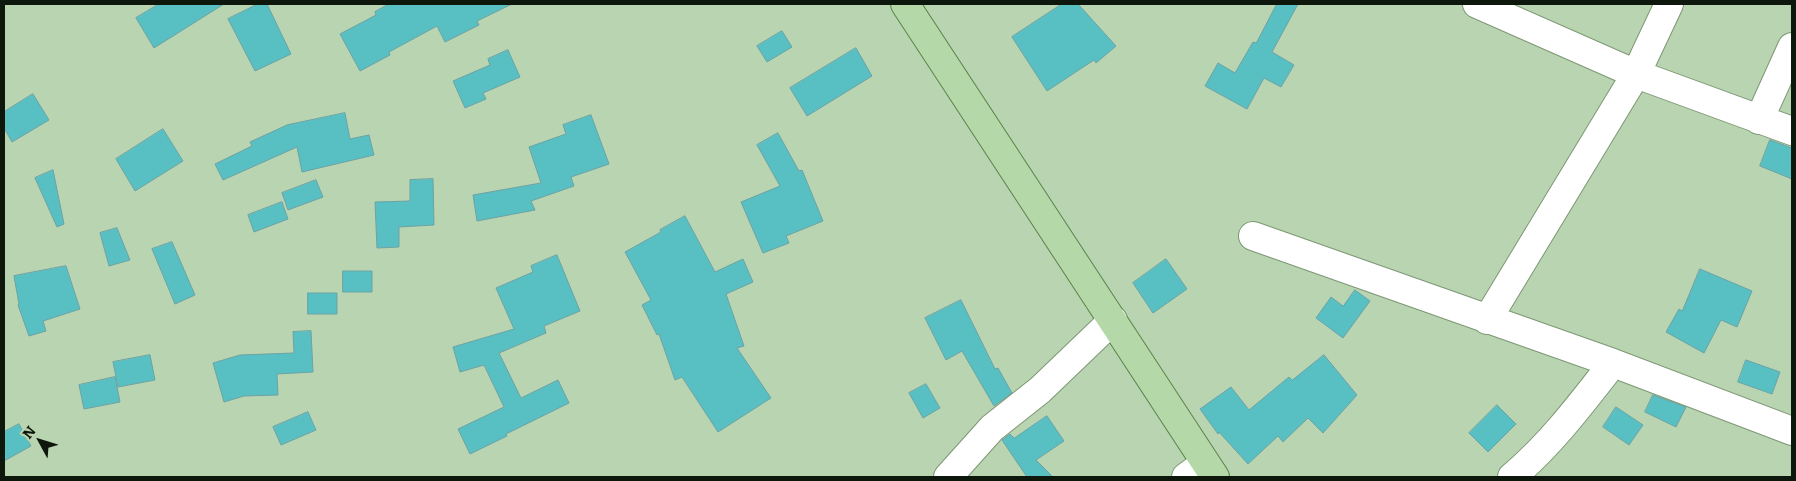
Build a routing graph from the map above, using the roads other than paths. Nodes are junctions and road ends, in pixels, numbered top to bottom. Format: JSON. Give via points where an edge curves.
{"nodes":[{"id":1,"x":905,"y":4,"type":"edge"},
{"id":2,"x":1477,"y":4,"type":"edge"},
{"id":3,"x":1670,"y":4,"type":"edge"},
{"id":4,"x":1792,"y":47,"type":"edge"},
{"id":5,"x":1636,"y":74,"type":"junction"},
{"id":6,"x":1759,"y":120,"type":"junction"},
{"id":7,"x":1792,"y":131,"type":"edge"},
{"id":8,"x":1253,"y":236,"type":"dead end"},
{"id":9,"x":1113,"y":320,"type":"junction"},
{"id":10,"x":1487,"y":320,"type":"junction"},
{"id":11,"x":1613,"y":364,"type":"junction"},
{"id":12,"x":1792,"y":431,"type":"edge"},
{"id":13,"x":1202,"y":472,"type":"edge"},
{"id":14,"x":948,"y":477,"type":"edge"},
{"id":15,"x":1512,"y":477,"type":"edge"}],
"edges":[{"from":1,"to":9,"type":"main road"},
{"from":2,"to":5,"type":"street"},
{"from":3,"to":5,"type":"street"},
{"from":4,"to":6,"type":"street"},
{"from":5,"to":6,"type":"street"},
{"from":5,"to":10,"type":"street"},
{"from":6,"to":7,"type":"street"},
{"from":8,"to":10,"type":"street"},
{"from":9,"to":13,"type":"main road"},
{"from":9,"to":14,"type":"street","via":[[1040,390],[992,428]]},
{"from":10,"to":11,"type":"street"},
{"from":11,"to":12,"type":"street"},
{"from":11,"to":15,"type":"street","via":[[1558,433]]}]}
